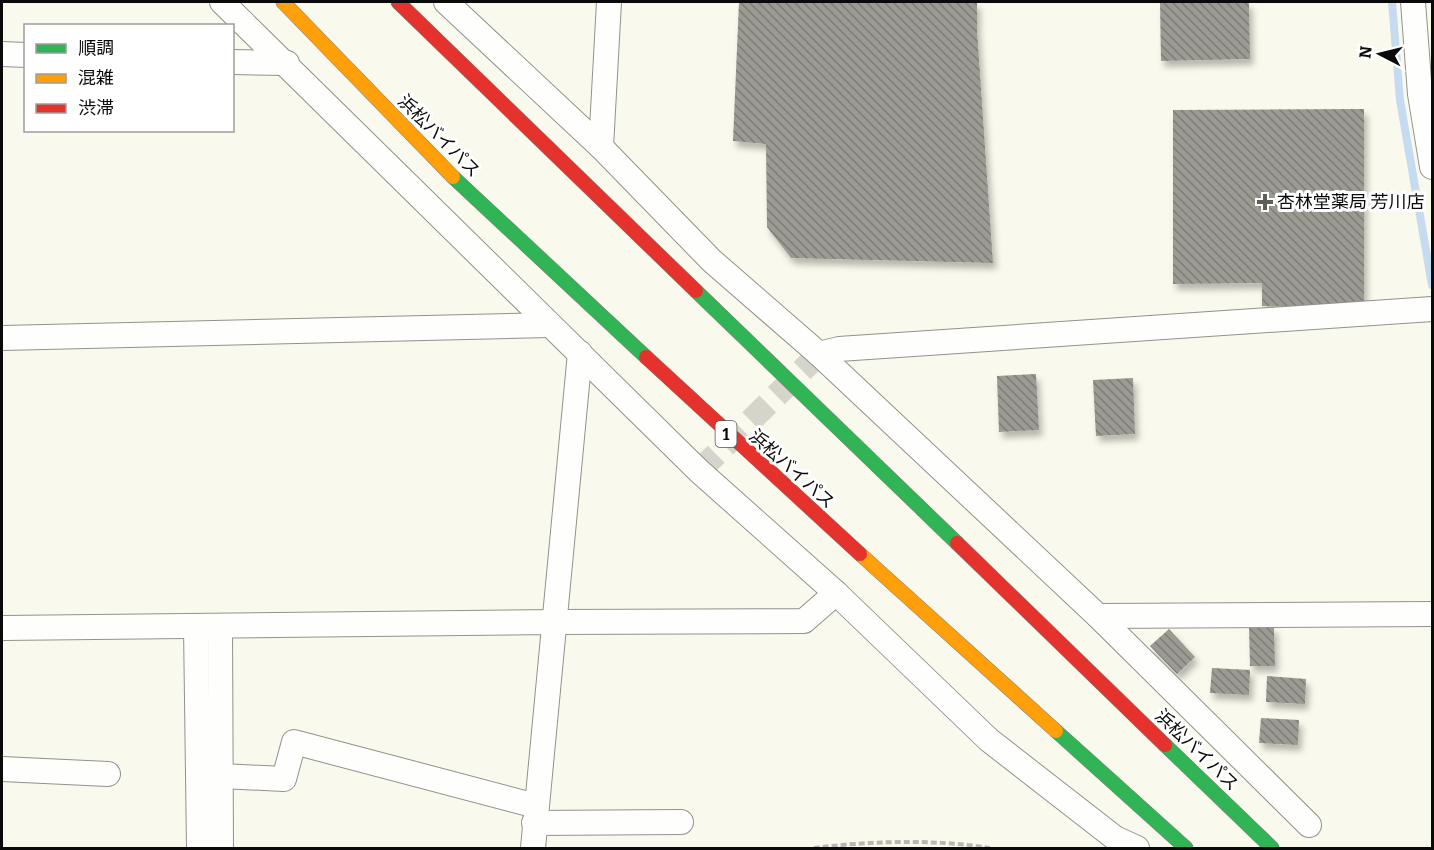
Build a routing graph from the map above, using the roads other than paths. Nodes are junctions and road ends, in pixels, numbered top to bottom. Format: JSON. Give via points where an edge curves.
{"nodes":[{"id":1,"x":222,"y":2,"type":"edge"},
{"id":2,"x":283,"y":2,"type":"edge"},
{"id":3,"x":398,"y":2,"type":"edge"},
{"id":4,"x":446,"y":2,"type":"edge"},
{"id":5,"x":609,"y":2,"type":"edge"},
{"id":6,"x":1413,"y":2,"type":"edge"},
{"id":7,"x":2,"y":54,"type":"edge"},
{"id":8,"x":24,"y":55,"type":"edge"},
{"id":9,"x":234,"y":62,"type":"edge"},
{"id":10,"x":287,"y":63,"type":"junction"},
{"id":11,"x":601,"y":147,"type":"junction"},
{"id":12,"x":1432,"y":167,"type":"edge"},
{"id":13,"x":1432,"y":309,"type":"edge"},
{"id":14,"x":549,"y":325,"type":"junction"},
{"id":15,"x":2,"y":338,"type":"edge"},
{"id":16,"x":580,"y":354,"type":"junction"},
{"id":17,"x":819,"y":354,"type":"junction"},
{"id":18,"x":836,"y":593,"type":"junction"},
{"id":19,"x":1432,"y":614,"type":"edge"},
{"id":20,"x":1098,"y":616,"type":"junction"},
{"id":21,"x":556,"y":622,"type":"junction"},
{"id":22,"x":196,"y":626,"type":"junction"},
{"id":23,"x":220,"y":626,"type":"junction"},
{"id":24,"x":2,"y":628,"type":"edge"},
{"id":25,"x":2,"y":769,"type":"edge"},
{"id":26,"x":108,"y":774,"type":"dead end"},
{"id":27,"x":221,"y":776,"type":"junction"},
{"id":28,"x":535,"y":814,"type":"junction"},
{"id":29,"x":681,"y":822,"type":"dead end"},
{"id":30,"x":1309,"y":825,"type":"dead end"},
{"id":31,"x":199,"y":849,"type":"edge"},
{"id":32,"x":221,"y":849,"type":"edge"},
{"id":33,"x":533,"y":849,"type":"edge"},
{"id":34,"x":1137,"y":849,"type":"edge"},
{"id":35,"x":1186,"y":849,"type":"edge"},
{"id":36,"x":1272,"y":849,"type":"edge"}],
"edges":[{"from":1,"to":10,"type":"street"},
{"from":2,"to":35,"type":"highway","name":"浜松バイパス","number":"1","via":[[445,169],[744,450]]},
{"from":3,"to":36,"type":"highway","name":"浜松バイパス"},
{"from":4,"to":11,"type":"street"},
{"from":5,"to":11,"type":"street"},
{"from":6,"to":12,"type":"street","via":[[1420,94]]},
{"from":7,"to":8,"type":"street"},
{"from":9,"to":10,"type":"street"},
{"from":10,"to":14,"type":"street"},
{"from":11,"to":17,"type":"street","via":[[712,261]]},
{"from":13,"to":17,"type":"street","via":[[839,349]]},
{"from":14,"to":15,"type":"street"},
{"from":14,"to":16,"type":"street"},
{"from":16,"to":18,"type":"street","via":[[699,471]]},
{"from":16,"to":21,"type":"street"},
{"from":17,"to":20,"type":"street"},
{"from":18,"to":21,"type":"street","via":[[804,621]]},
{"from":18,"to":34,"type":"street","via":[[989,740],[1115,838]]},
{"from":19,"to":20,"type":"street"},
{"from":20,"to":30,"type":"street"},
{"from":21,"to":23,"type":"street"},
{"from":21,"to":28,"type":"street"},
{"from":22,"to":23,"type":"street"},
{"from":22,"to":24,"type":"street"},
{"from":22,"to":31,"type":"street"},
{"from":23,"to":27,"type":"street"},
{"from":25,"to":26,"type":"street"},
{"from":27,"to":28,"type":"street","via":[[284,779],[294,742]]},
{"from":27,"to":32,"type":"street"},
{"from":28,"to":29,"type":"street"},
{"from":28,"to":33,"type":"street"}]}
